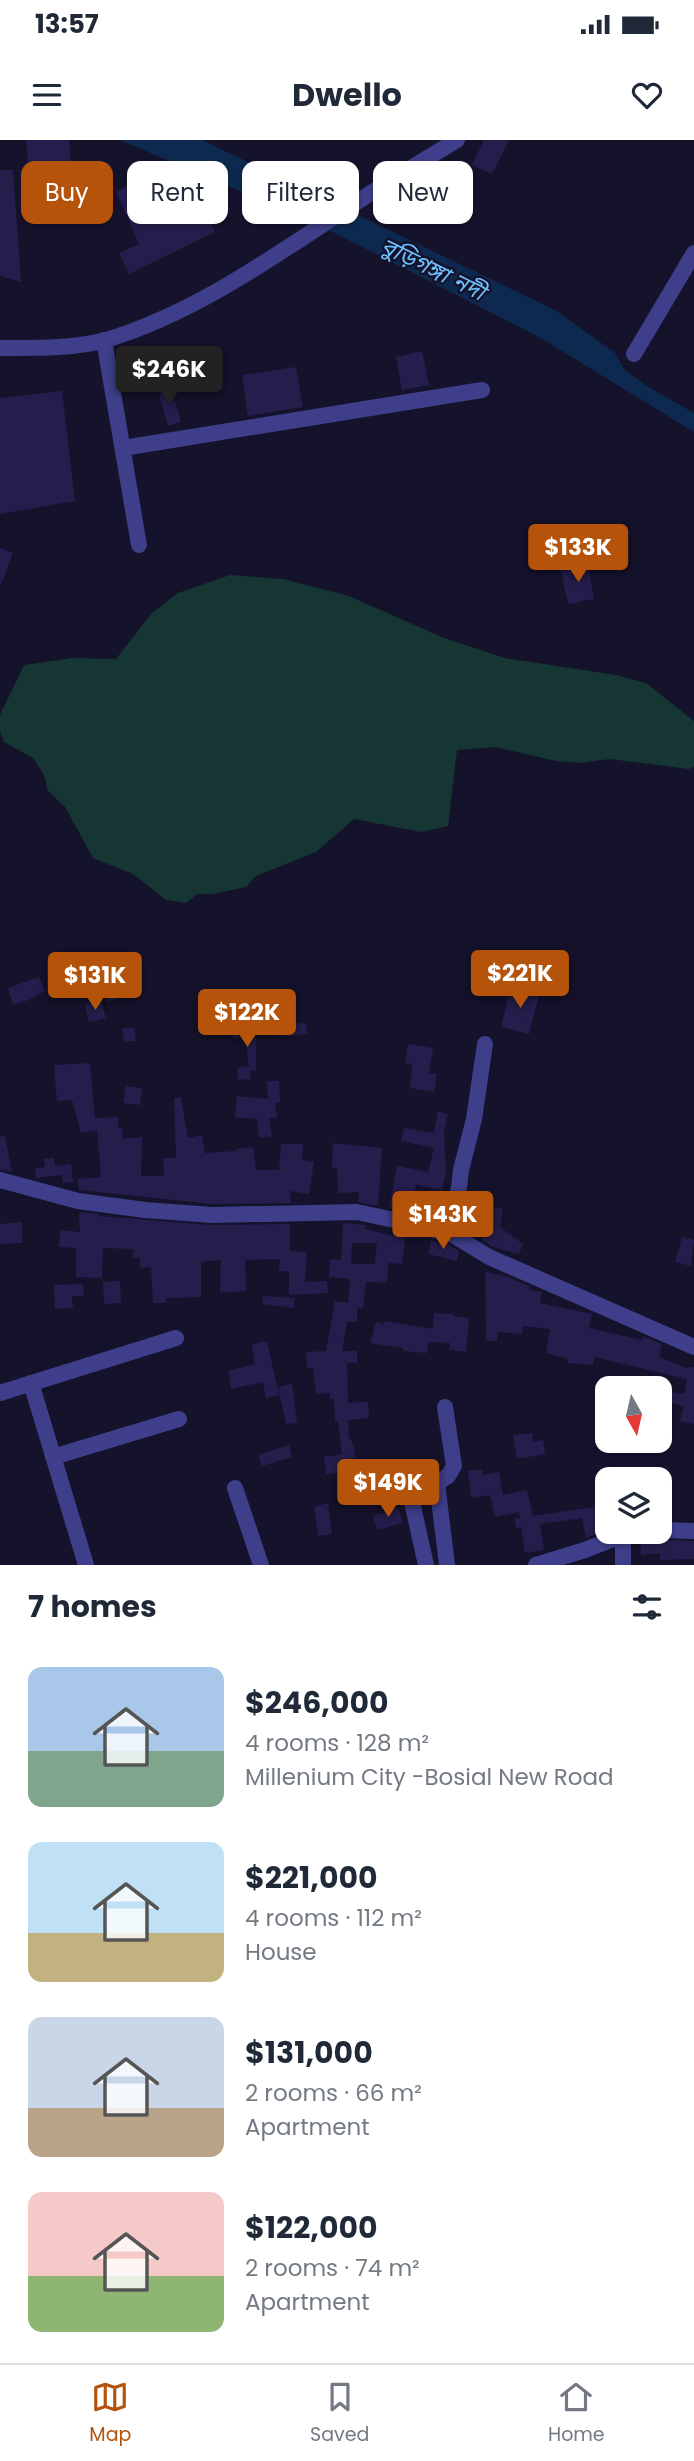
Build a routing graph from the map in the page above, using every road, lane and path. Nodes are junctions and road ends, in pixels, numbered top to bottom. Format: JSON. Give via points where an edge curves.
{"nodes":[{"id":1,"x":457,"y":140,"type":"edge"},
{"id":2,"x":694,"y":253,"type":"edge"},
{"id":3,"x":104,"y":340,"type":"junction"},
{"id":4,"x":0,"y":348,"type":"edge"},
{"id":5,"x":634,"y":354,"type":"dead end"},
{"id":6,"x":482,"y":390,"type":"dead end"},
{"id":7,"x":123,"y":448,"type":"junction"},
{"id":8,"x":139,"y":545,"type":"dead end"},
{"id":9,"x":485,"y":1044,"type":"dead end"},
{"id":10,"x":0,"y":1180,"type":"edge"},
{"id":11,"x":453,"y":1235,"type":"junction"},
{"id":12,"x":176,"y":1338,"type":"dead end"},
{"id":13,"x":694,"y":1347,"type":"edge"},
{"id":14,"x":31,"y":1383,"type":"junction"},
{"id":15,"x":0,"y":1393,"type":"edge"},
{"id":16,"x":445,"y":1407,"type":"dead end"},
{"id":17,"x":179,"y":1419,"type":"dead end"},
{"id":18,"x":53,"y":1457,"type":"junction"},
{"id":19,"x":408,"y":1484,"type":"dead end"},
{"id":20,"x":235,"y":1488,"type":"dead end"},
{"id":21,"x":672,"y":1530,"type":"edge"},
{"id":22,"x":694,"y":1531,"type":"edge"},
{"id":23,"x":596,"y":1544,"type":"edge"},
{"id":24,"x":626,"y":1544,"type":"edge"},
{"id":25,"x":86,"y":1565,"type":"edge"},
{"id":26,"x":261,"y":1565,"type":"edge"},
{"id":27,"x":426,"y":1565,"type":"edge"},
{"id":28,"x":447,"y":1565,"type":"edge"},
{"id":29,"x":536,"y":1565,"type":"edge"},
{"id":30,"x":623,"y":1565,"type":"edge"}],
"edges":[{"from":1,"to":3,"type":"street","via":[[214,293]]},
{"from":2,"to":5,"type":"street"},
{"from":3,"to":4,"type":"street"},
{"from":3,"to":7,"type":"street"},
{"from":6,"to":7,"type":"street"},
{"from":7,"to":8,"type":"street"},
{"from":9,"to":11,"type":"street"},
{"from":10,"to":11,"type":"street","via":[[78,1202],[212,1215],[357,1212]]},
{"from":11,"to":13,"type":"street","via":[[489,1257]]},
{"from":12,"to":14,"type":"street"},
{"from":14,"to":15,"type":"street"},
{"from":14,"to":18,"type":"street"},
{"from":16,"to":28,"type":"street","via":[[454,1466],[437,1483]]},
{"from":17,"to":18,"type":"street"},
{"from":18,"to":25,"type":"street"},
{"from":19,"to":27,"type":"street"},
{"from":20,"to":26,"type":"street"},
{"from":21,"to":22,"type":"street"},
{"from":23,"to":29,"type":"street"},
{"from":24,"to":30,"type":"street"}]}
